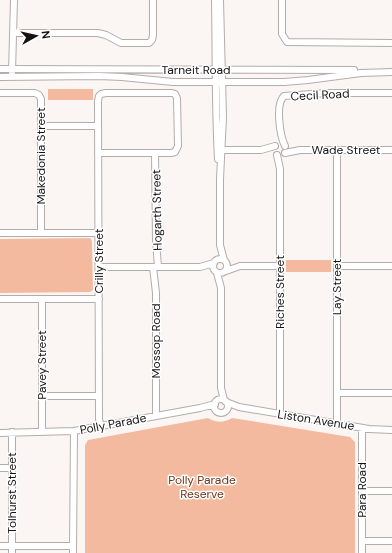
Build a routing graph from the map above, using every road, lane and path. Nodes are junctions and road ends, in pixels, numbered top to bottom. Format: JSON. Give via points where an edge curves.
{"nodes":[{"id":1,"x":14,"y":0,"type":"edge"},
{"id":2,"x":153,"y":0,"type":"edge"},
{"id":3,"x":216,"y":0,"type":"edge"},
{"id":4,"x":220,"y":0,"type":"edge"},
{"id":5,"x":282,"y":0,"type":"edge"},
{"id":6,"x":14,"y":33,"type":"junction"},
{"id":7,"x":392,"y":43,"type":"edge"},
{"id":8,"x":0,"y":69,"type":"edge"},
{"id":9,"x":13,"y":69,"type":"junction"},
{"id":10,"x":218,"y":70,"type":"junction"},
{"id":11,"x":392,"y":71,"type":"edge"},
{"id":12,"x":75,"y":76,"type":"junction"},
{"id":13,"x":2,"y":77,"type":"edge"},
{"id":14,"x":220,"y":82,"type":"junction"},
{"id":15,"x":0,"y":93,"type":"edge"},
{"id":16,"x":392,"y":93,"type":"edge"},
{"id":17,"x":41,"y":126,"type":"junction"},
{"id":18,"x":98,"y":126,"type":"junction"},
{"id":19,"x":280,"y":131,"type":"junction"},
{"id":20,"x":276,"y":145,"type":"junction"},
{"id":21,"x":285,"y":146,"type":"junction"},
{"id":22,"x":220,"y":150,"type":"junction"},
{"id":23,"x":261,"y":150,"type":"junction"},
{"id":24,"x":300,"y":150,"type":"junction"},
{"id":25,"x":337,"y":150,"type":"junction"},
{"id":26,"x":392,"y":150,"type":"edge"},
{"id":27,"x":98,"y":153,"type":"junction"},
{"id":28,"x":155,"y":153,"type":"junction"},
{"id":29,"x":276,"y":154,"type":"junction"},
{"id":30,"x":285,"y":154,"type":"junction"},
{"id":31,"x":280,"y":169,"type":"junction"},
{"id":32,"x":0,"y":233,"type":"edge"},
{"id":33,"x":41,"y":233,"type":"junction"},
{"id":34,"x":98,"y":233,"type":"junction"},
{"id":35,"x":280,"y":266,"type":"junction"},
{"id":36,"x":337,"y":266,"type":"junction"},
{"id":37,"x":392,"y":266,"type":"edge"},
{"id":38,"x":99,"y":267,"type":"junction"},
{"id":39,"x":156,"y":267,"type":"junction"},
{"id":40,"x":220,"y":267,"type":"junction"},
{"id":41,"x":0,"y":299,"type":"edge"},
{"id":42,"x":42,"y":299,"type":"junction"},
{"id":43,"x":99,"y":299,"type":"junction"},
{"id":44,"x":337,"y":393,"type":"junction"},
{"id":45,"x":392,"y":393,"type":"edge"},
{"id":46,"x":42,"y":396,"type":"junction"},
{"id":47,"x":99,"y":396,"type":"junction"},
{"id":48,"x":220,"y":401,"type":"junction"},
{"id":49,"x":239,"y":407,"type":"junction"},
{"id":50,"x":200,"y":408,"type":"junction"},
{"id":51,"x":227,"y":410,"type":"junction"},
{"id":52,"x":216,"y":412,"type":"junction"},
{"id":53,"x":280,"y":414,"type":"junction"},
{"id":54,"x":156,"y":416,"type":"junction"},
{"id":55,"x":337,"y":423,"type":"junction"},
{"id":56,"x":100,"y":426,"type":"junction"},
{"id":57,"x":362,"y":428,"type":"junction"},
{"id":58,"x":392,"y":430,"type":"edge"},
{"id":59,"x":74,"y":431,"type":"junction"},
{"id":60,"x":12,"y":432,"type":"junction"},
{"id":61,"x":42,"y":432,"type":"junction"},
{"id":62,"x":0,"y":433,"type":"edge"},
{"id":63,"x":0,"y":468,"type":"edge"},
{"id":64,"x":12,"y":468,"type":"junction"},
{"id":65,"x":362,"y":491,"type":"junction"},
{"id":66,"x":392,"y":491,"type":"edge"},
{"id":67,"x":362,"y":541,"type":"junction"},
{"id":68,"x":392,"y":541,"type":"edge"},
{"id":69,"x":0,"y":546,"type":"edge"},
{"id":70,"x":74,"y":546,"type":"junction"},
{"id":71,"x":12,"y":550,"type":"edge"},
{"id":72,"x":73,"y":553,"type":"edge"},
{"id":73,"x":362,"y":553,"type":"edge"}],
"edges":[{"from":1,"to":6,"type":"street"},
{"from":2,"to":6,"type":"street","via":[[153,35],[149,43],[121,43],[98,33]]},
{"from":3,"to":10,"type":"street"},
{"from":4,"to":10,"type":"street"},
{"from":5,"to":7,"type":"street","via":[[282,34],[290,43]]},
{"from":6,"to":9,"type":"street"},
{"from":8,"to":9,"type":"street","name":"Tarneit Road"},
{"from":9,"to":10,"type":"street","name":"Tarneit Road"},
{"from":9,"to":12,"type":"street","via":[[18,74]]},
{"from":9,"to":13,"type":"street","via":[[12,73]]},
{"from":10,"to":11,"type":"street","name":"Tarneit Road"},
{"from":10,"to":14,"type":"street"},
{"from":11,"to":14,"type":"street","via":[[293,82]]},
{"from":12,"to":13,"type":"street"},
{"from":12,"to":14,"type":"street"},
{"from":14,"to":22,"type":"street"},
{"from":15,"to":17,"type":"street","name":"Makedonia Street","via":[[39,95]]},
{"from":16,"to":19,"type":"street","name":"Cecil Road","via":[[286,96],[281,99],[280,104]]},
{"from":17,"to":18,"type":"street"},
{"from":17,"to":33,"type":"street","name":"Makedonia Street"},
{"from":18,"to":27,"type":"street","name":"Crilly Street"},
{"from":18,"to":28,"type":"street","name":"Crilly Street","via":[[100,95],[175,94],[177,149],[172,153]]},
{"from":19,"to":20,"type":"street","name":"Cecil Road"},
{"from":19,"to":21,"type":"street","name":"Cecil Road"},
{"from":20,"to":21,"type":"street"},
{"from":20,"to":23,"type":"street"},
{"from":20,"to":29,"type":"street"},
{"from":21,"to":24,"type":"street","name":"Wade Street"},
{"from":21,"to":30,"type":"street"},
{"from":22,"to":23,"type":"street"},
{"from":22,"to":40,"type":"street"},
{"from":23,"to":29,"type":"street"},
{"from":24,"to":25,"type":"street","name":"Wade Street"},
{"from":24,"to":30,"type":"street","name":"Wade Street"},
{"from":25,"to":26,"type":"street","name":"Wade Street"},
{"from":25,"to":36,"type":"street","name":"Lay Street"},
{"from":27,"to":28,"type":"street"},
{"from":27,"to":34,"type":"street","name":"Crilly Street"},
{"from":28,"to":39,"type":"street","name":"Hogarth Street"},
{"from":29,"to":30,"type":"street"},
{"from":29,"to":31,"type":"street","name":"Riches Street"},
{"from":30,"to":31,"type":"street","name":"Riches Street"},
{"from":31,"to":35,"type":"street","name":"Riches Street"},
{"from":32,"to":33,"type":"street"},
{"from":33,"to":34,"type":"street"},
{"from":34,"to":38,"type":"street","name":"Crilly Street"},
{"from":35,"to":40,"type":"street"},
{"from":35,"to":53,"type":"street","name":"Riches Street"},
{"from":36,"to":37,"type":"street"},
{"from":36,"to":44,"type":"street","name":"Lay Street"},
{"from":38,"to":39,"type":"street"},
{"from":38,"to":43,"type":"street","name":"Crilly Street"},
{"from":39,"to":40,"type":"street"},
{"from":39,"to":54,"type":"street","name":"Mossop Road"},
{"from":40,"to":48,"type":"street"},
{"from":41,"to":42,"type":"street"},
{"from":42,"to":43,"type":"street"},
{"from":42,"to":46,"type":"street","name":"Pavey Street"},
{"from":43,"to":47,"type":"street","name":"Crilly Street"},
{"from":44,"to":45,"type":"street"},
{"from":44,"to":55,"type":"street","name":"Lay Street"},
{"from":46,"to":47,"type":"street"},
{"from":46,"to":61,"type":"street","name":"Pavey Street"},
{"from":47,"to":56,"type":"street","name":"Crilly Street"},
{"from":48,"to":49,"type":"street","name":"Liston Avenue"},
{"from":48,"to":50,"type":"street","name":"Polly Parade"},
{"from":48,"to":51,"type":"street","via":[[228,406]]},
{"from":48,"to":52,"type":"street","via":[[214,408]]},
{"from":49,"to":51,"type":"street","name":"Liston Avenue"},
{"from":49,"to":53,"type":"street","name":"Liston Avenue"},
{"from":50,"to":52,"type":"street","name":"Polly Parade"},
{"from":50,"to":54,"type":"street","name":"Polly Parade"},
{"from":51,"to":52,"type":"street","via":[[223,413]]},
{"from":53,"to":55,"type":"street","name":"Liston Avenue"},
{"from":54,"to":56,"type":"street","name":"Polly Parade"},
{"from":55,"to":57,"type":"street","name":"Liston Avenue"},
{"from":56,"to":59,"type":"street","name":"Polly Parade"},
{"from":57,"to":58,"type":"street","name":"Liston Avenue"},
{"from":57,"to":65,"type":"street","name":"Para Road"},
{"from":59,"to":61,"type":"street"},
{"from":59,"to":70,"type":"street","name":"Polly Parade"},
{"from":60,"to":61,"type":"street"},
{"from":60,"to":62,"type":"street"},
{"from":60,"to":64,"type":"street","name":"Tolhurst Street"},
{"from":63,"to":64,"type":"street"},
{"from":64,"to":71,"type":"street","name":"Tolhurst Street"},
{"from":65,"to":66,"type":"street"},
{"from":65,"to":67,"type":"street","name":"Para Road"},
{"from":67,"to":68,"type":"street"},
{"from":67,"to":73,"type":"street","name":"Para Road"},
{"from":69,"to":71,"type":"street"},
{"from":70,"to":71,"type":"street"},
{"from":70,"to":72,"type":"street","name":"Polly Parade"}]}
